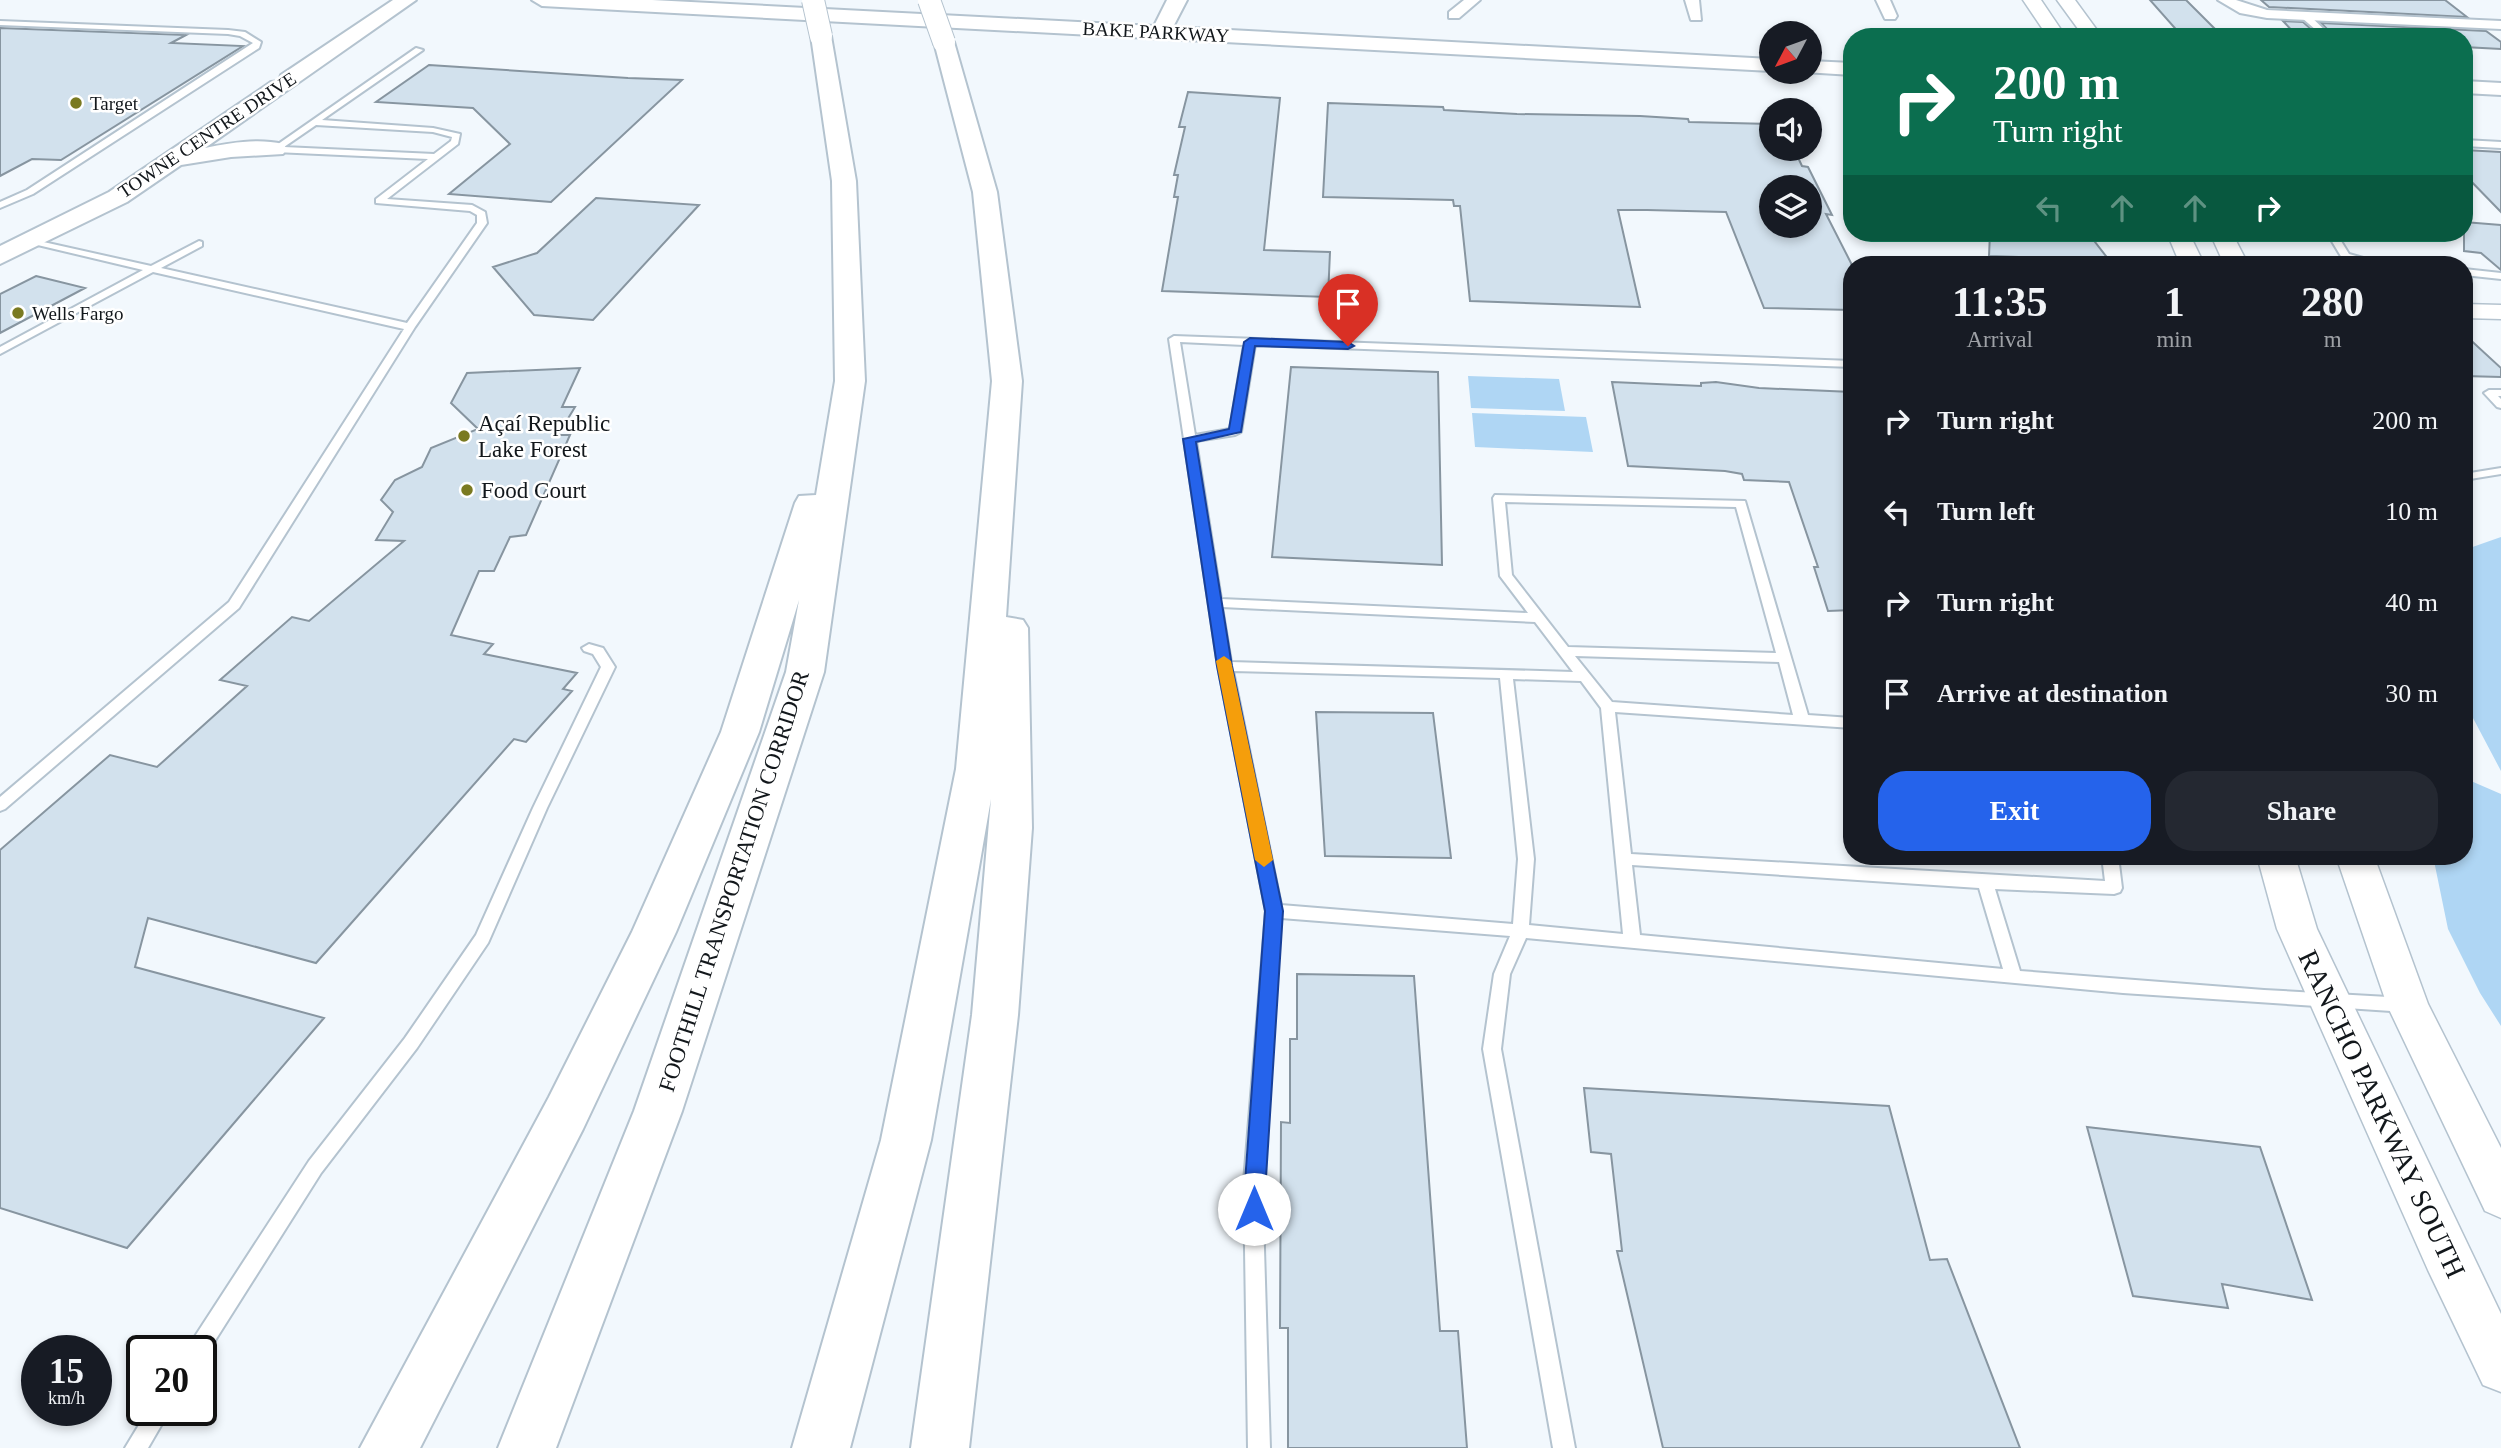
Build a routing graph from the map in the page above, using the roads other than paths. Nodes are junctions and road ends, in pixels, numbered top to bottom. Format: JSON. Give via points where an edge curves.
{"nodes":[{"id":1,"x":406,"y":0,"type":"edge"},
{"id":2,"x":542,"y":0,"type":"edge"},
{"id":3,"x":762,"y":0,"type":"edge"},
{"id":4,"x":813,"y":0,"type":"edge"},
{"id":5,"x":929,"y":0,"type":"edge"},
{"id":6,"x":1177,"y":0,"type":"edge"},
{"id":7,"x":1473,"y":0,"type":"edge"},
{"id":8,"x":1692,"y":0,"type":"edge"},
{"id":9,"x":1883,"y":0,"type":"edge"},
{"id":10,"x":2032,"y":0,"type":"edge"},
{"id":11,"x":2066,"y":0,"type":"edge"},
{"id":12,"x":2225,"y":0,"type":"edge"},
{"id":13,"x":1454,"y":15,"type":"dead end"},
{"id":14,"x":2304,"y":15,"type":"junction"},
{"id":15,"x":1890,"y":16,"type":"dead end"},
{"id":16,"x":1696,"y":17,"type":"dead end"},
{"id":17,"x":1122,"y":20,"type":"junction"},
{"id":18,"x":0,"y":23,"type":"edge"},
{"id":19,"x":2501,"y":25,"type":"edge"},
{"id":20,"x":1164,"y":27,"type":"junction"},
{"id":21,"x":2051,"y":28,"type":"edge"},
{"id":22,"x":2086,"y":28,"type":"edge"},
{"id":23,"x":2319,"y":28,"type":"edge"},
{"id":24,"x":419,"y":50,"type":"dead end"},
{"id":25,"x":1759,"y":52,"type":"edge"},
{"id":26,"x":1822,"y":55,"type":"edge"},
{"id":27,"x":1843,"y":56,"type":"edge"},
{"id":28,"x":1759,"y":64,"type":"edge"},
{"id":29,"x":1822,"y":68,"type":"edge"},
{"id":30,"x":1843,"y":69,"type":"edge"},
{"id":31,"x":2473,"y":87,"type":"edge"},
{"id":32,"x":2501,"y":89,"type":"edge"},
{"id":33,"x":2473,"y":101,"type":"edge"},
{"id":34,"x":2501,"y":102,"type":"edge"},
{"id":35,"x":314,"y":122,"type":"junction"},
{"id":36,"x":228,"y":123,"type":"junction"},
{"id":37,"x":2473,"y":143,"type":"edge"},
{"id":38,"x":2501,"y":145,"type":"edge"},
{"id":39,"x":275,"y":149,"type":"junction"},
{"id":40,"x":436,"y":157,"type":"junction"},
{"id":41,"x":172,"y":161,"type":"junction"},
{"id":42,"x":0,"y":205,"type":"edge"},
{"id":43,"x":30,"y":242,"type":"junction"},
{"id":44,"x":200,"y":244,"type":"dead end"},
{"id":45,"x":0,"y":256,"type":"edge"},
{"id":46,"x":155,"y":270,"type":"junction"},
{"id":47,"x":2473,"y":273,"type":"edge"},
{"id":48,"x":2501,"y":276,"type":"edge"},
{"id":49,"x":2473,"y":311,"type":"edge"},
{"id":50,"x":2501,"y":312,"type":"edge"},
{"id":51,"x":410,"y":327,"type":"junction"},
{"id":52,"x":1250,"y":342,"type":"junction"},
{"id":53,"x":0,"y":351,"type":"edge"},
{"id":54,"x":1843,"y":364,"type":"edge"},
{"id":55,"x":850,"y":381,"type":"junction"},
{"id":56,"x":1007,"y":381,"type":"junction"},
{"id":57,"x":2501,"y":393,"type":"edge"},
{"id":58,"x":2501,"y":405,"type":"edge"},
{"id":59,"x":1189,"y":439,"type":"junction"},
{"id":60,"x":2501,"y":471,"type":"edge"},
{"id":61,"x":2473,"y":476,"type":"edge"},
{"id":62,"x":1215,"y":603,"type":"junction"},
{"id":63,"x":1539,"y":618,"type":"junction"},
{"id":64,"x":589,"y":648,"type":"dead end"},
{"id":65,"x":1564,"y":650,"type":"junction"},
{"id":66,"x":1784,"y":658,"type":"junction"},
{"id":67,"x":1225,"y":666,"type":"junction"},
{"id":68,"x":1506,"y":674,"type":"junction"},
{"id":69,"x":1585,"y":677,"type":"junction"},
{"id":70,"x":1608,"y":707,"type":"junction"},
{"id":71,"x":1802,"y":720,"type":"junction"},
{"id":72,"x":1843,"y":722,"type":"edge"},
{"id":73,"x":0,"y":805,"type":"edge"},
{"id":74,"x":1624,"y":859,"type":"junction"},
{"id":75,"x":2111,"y":865,"type":"edge"},
{"id":76,"x":2279,"y":865,"type":"edge"},
{"id":77,"x":2358,"y":865,"type":"edge"},
{"id":78,"x":1985,"y":881,"type":"junction"},
{"id":79,"x":1274,"y":911,"type":"junction"},
{"id":80,"x":1521,"y":930,"type":"junction"},
{"id":81,"x":1632,"y":940,"type":"junction"},
{"id":82,"x":2014,"y":977,"type":"junction"},
{"id":83,"x":2331,"y":1002,"type":"junction"},
{"id":84,"x":2408,"y":1005,"type":"junction"},
{"id":85,"x":2501,"y":1196,"type":"edge"},
{"id":86,"x":207,"y":1335,"type":"edge"},
{"id":87,"x":2501,"y":1367,"type":"edge"},
{"id":88,"x":150,"y":1426,"type":"edge"},
{"id":89,"x":136,"y":1448,"type":"edge"},
{"id":90,"x":389,"y":1448,"type":"edge"},
{"id":91,"x":527,"y":1448,"type":"edge"},
{"id":92,"x":821,"y":1448,"type":"edge"},
{"id":93,"x":940,"y":1448,"type":"edge"},
{"id":94,"x":1259,"y":1448,"type":"edge"},
{"id":95,"x":1564,"y":1448,"type":"edge"}],
"edges":[{"from":1,"to":36,"type":"main road","name":"TOWNE CENTRE DRIVE"},
{"from":2,"to":17,"type":"main road","name":"BAKE PARKWAY"},
{"from":3,"to":17,"type":"main road","name":"BAKE PARKWAY"},
{"from":4,"to":55,"type":"main road","name":"FOOTHILL TRANSPORTATION CORRIDOR","bridge":true,"via":[[844,181]]},
{"from":5,"to":56,"type":"main road","bridge":true,"via":[[985,192]]},
{"from":6,"to":20,"type":"main road"},
{"from":7,"to":13,"type":"street"},
{"from":8,"to":16,"type":"street"},
{"from":9,"to":15,"type":"street"},
{"from":10,"to":21,"type":"street"},
{"from":11,"to":22,"type":"street"},
{"from":12,"to":14,"type":"street","via":[[2245,10]]},
{"from":14,"to":19,"type":"street"},
{"from":14,"to":23,"type":"lane"},
{"from":17,"to":20,"type":"main road","name":"BAKE PARKWAY"},
{"from":18,"to":42,"type":"lane","via":[[228,32],[257,42],[30,192]]},
{"from":20,"to":25,"type":"main road","name":"BAKE PARKWAY"},
{"from":20,"to":28,"type":"main road","name":"BAKE PARKWAY"},
{"from":24,"to":35,"type":"lane"},
{"from":26,"to":27,"type":"main road"},
{"from":29,"to":30,"type":"main road"},
{"from":31,"to":32,"type":"main road"},
{"from":33,"to":34,"type":"main road"},
{"from":35,"to":39,"type":"lane"},
{"from":35,"to":40,"type":"lane","via":[[457,136]]},
{"from":36,"to":39,"type":"main road","via":[[245,139]]},
{"from":36,"to":41,"type":"main road","name":"TOWNE CENTRE DRIVE"},
{"from":37,"to":38,"type":"lane"},
{"from":39,"to":40,"type":"lane"},
{"from":39,"to":41,"type":"main road","via":[[231,150]]},
{"from":40,"to":51,"type":"lane","via":[[379,201],[472,208],[482,215],[482,223]]},
{"from":41,"to":43,"type":"main road","name":"TOWNE CENTRE DRIVE","via":[[118,197]]},
{"from":43,"to":45,"type":"main road","name":"TOWNE CENTRE DRIVE"},
{"from":43,"to":46,"type":"lane"},
{"from":44,"to":46,"type":"lane"},
{"from":46,"to":51,"type":"lane"},
{"from":46,"to":53,"type":"lane"},
{"from":47,"to":48,"type":"lane"},
{"from":49,"to":50,"type":"street"},
{"from":51,"to":73,"type":"lane","via":[[234,605]]},
{"from":52,"to":54,"type":"lane"},
{"from":52,"to":59,"type":"lane","via":[[1235,432]]},
{"from":52,"to":59,"type":"lane","via":[[1174,339]]},
{"from":55,"to":90,"type":"main road","via":[[740,732],[654,932],[572,1101]]},
{"from":55,"to":91,"type":"main road","name":"FOOTHILL TRANSPORTATION CORRIDOR","via":[[805,672],[658,1111]]},
{"from":56,"to":92,"type":"main road","via":[[976,769],[906,1140]]},
{"from":56,"to":93,"type":"main road","via":[[1011,828],[995,1014]]},
{"from":57,"to":58,"type":"lane","via":[[2489,393]]},
{"from":59,"to":62,"type":"lane"},
{"from":60,"to":61,"type":"lane"},
{"from":62,"to":63,"type":"lane"},
{"from":62,"to":67,"type":"lane"},
{"from":63,"to":65,"type":"lane"},
{"from":63,"to":66,"type":"lane","via":[[1506,576],[1499,498],[1741,504]]},
{"from":64,"to":86,"type":"lane","via":[[598,650],[608,667],[482,938],[411,1043],[315,1167]]},
{"from":65,"to":66,"type":"lane"},
{"from":65,"to":69,"type":"lane"},
{"from":66,"to":71,"type":"lane"},
{"from":67,"to":68,"type":"lane"},
{"from":67,"to":79,"type":"lane"},
{"from":68,"to":69,"type":"lane"},
{"from":68,"to":80,"type":"lane","via":[[1526,859]]},
{"from":69,"to":70,"type":"lane"},
{"from":70,"to":71,"type":"lane"},
{"from":70,"to":74,"type":"lane"},
{"from":71,"to":72,"type":"lane"},
{"from":74,"to":78,"type":"lane"},
{"from":74,"to":81,"type":"lane"},
{"from":75,"to":78,"type":"lane","via":[[2114,888]]},
{"from":76,"to":83,"type":"street","name":"RANCHO PARKWAY SOUTH","via":[[2297,929]]},
{"from":77,"to":84,"type":"street"},
{"from":78,"to":82,"type":"lane"},
{"from":79,"to":80,"type":"lane"},
{"from":79,"to":94,"type":"lane","via":[[1253,1182]]},
{"from":80,"to":81,"type":"lane"},
{"from":80,"to":95,"type":"lane","via":[[1502,974],[1492,1049]]},
{"from":81,"to":82,"type":"lane"},
{"from":82,"to":83,"type":"lane"},
{"from":83,"to":84,"type":"lane"},
{"from":83,"to":87,"type":"street","name":"RANCHO PARKWAY SOUTH"},
{"from":84,"to":85,"type":"street"},
{"from":88,"to":89,"type":"lane"}]}
